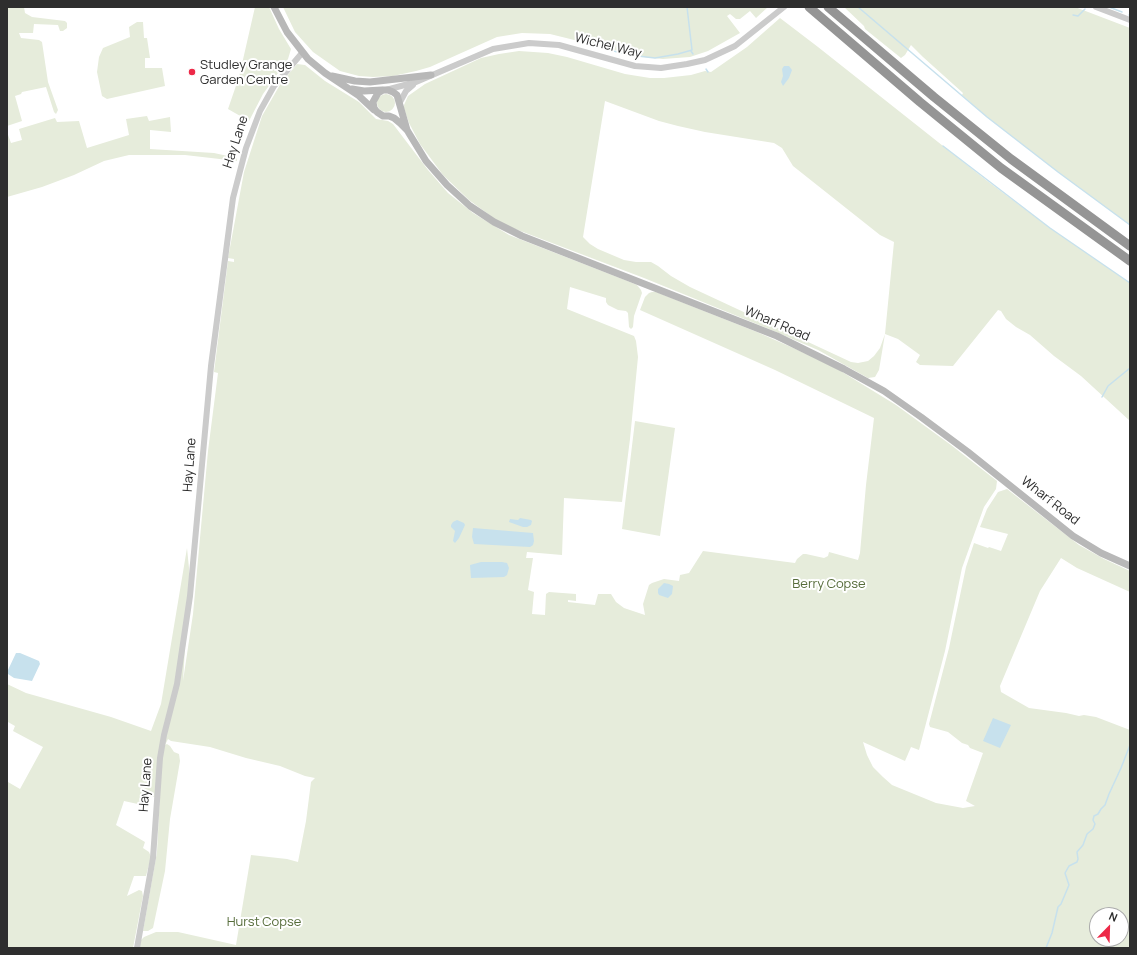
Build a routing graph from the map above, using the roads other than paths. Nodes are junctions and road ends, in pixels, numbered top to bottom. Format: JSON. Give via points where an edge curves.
{"nodes":[{"id":1,"x":274,"y":7,"type":"edge"},
{"id":2,"x":784,"y":7,"type":"edge"},
{"id":3,"x":809,"y":7,"type":"edge"},
{"id":4,"x":828,"y":7,"type":"edge"},
{"id":5,"x":1096,"y":7,"type":"edge"},
{"id":6,"x":1130,"y":20,"type":"edge"},
{"id":7,"x":302,"y":53,"type":"junction"},
{"id":8,"x":325,"y":74,"type":"junction"},
{"id":9,"x":431,"y":75,"type":"junction"},
{"id":10,"x":416,"y":82,"type":"junction"},
{"id":11,"x":348,"y":88,"type":"junction"},
{"id":12,"x":385,"y":90,"type":"junction"},
{"id":13,"x":400,"y":104,"type":"junction"},
{"id":14,"x":376,"y":111,"type":"junction"},
{"id":15,"x":389,"y":116,"type":"junction"},
{"id":16,"x":407,"y":130,"type":"junction"},
{"id":17,"x":1130,"y":246,"type":"edge"},
{"id":18,"x":1130,"y":261,"type":"edge"},
{"id":19,"x":1130,"y":566,"type":"edge"},
{"id":20,"x":137,"y":948,"type":"edge"}],
"edges":[{"from":1,"to":7,"type":"main road"},
{"from":2,"to":9,"type":"street","name":"Wichel Way","via":[[735,46],[705,60],[687,64],[661,68],[635,66],[559,45],[529,43],[492,49]]},
{"from":3,"to":18,"type":"highway","via":[[1001,168]]},
{"from":4,"to":17,"type":"highway","via":[[1011,159]]},
{"from":5,"to":6,"type":"street"},
{"from":7,"to":8,"type":"main road","name":"Wharf Road"},
{"from":7,"to":20,"type":"street","name":"Hay Lane","via":[[278,79],[260,111],[246,148],[233,198],[211,366],[189,604],[177,684],[160,758],[153,858]]},
{"from":8,"to":9,"type":"main road","via":[[370,82]]},
{"from":8,"to":11,"type":"main road","name":"Wharf Road"},
{"from":9,"to":10,"type":"street","name":"Wichel Way"},
{"from":10,"to":12,"type":"street","name":"Wichel Way"},
{"from":10,"to":13,"type":"street","name":"Wichel Way","via":[[406,91]]},
{"from":11,"to":12,"type":"main road","name":"Wharf Road","via":[[364,91]]},
{"from":11,"to":14,"type":"main road","name":"Wharf Road"},
{"from":12,"to":13,"type":"main road","via":[[395,93]]},
{"from":12,"to":14,"type":"main road","via":[[374,98],[373,105]]},
{"from":13,"to":15,"type":"main road","via":[[397,112]]},
{"from":13,"to":16,"type":"main road","name":"Wharf Road"},
{"from":14,"to":15,"type":"main road","name":"Wharf Road","via":[[383,116]]},
{"from":15,"to":16,"type":"main road","name":"Wharf Road"},
{"from":16,"to":19,"type":"main road","name":"Wharf Road","via":[[426,161],[447,185],[466,203],[494,222],[522,236],[776,336],[844,369],[921,417],[1073,536],[1101,553]]}]}
